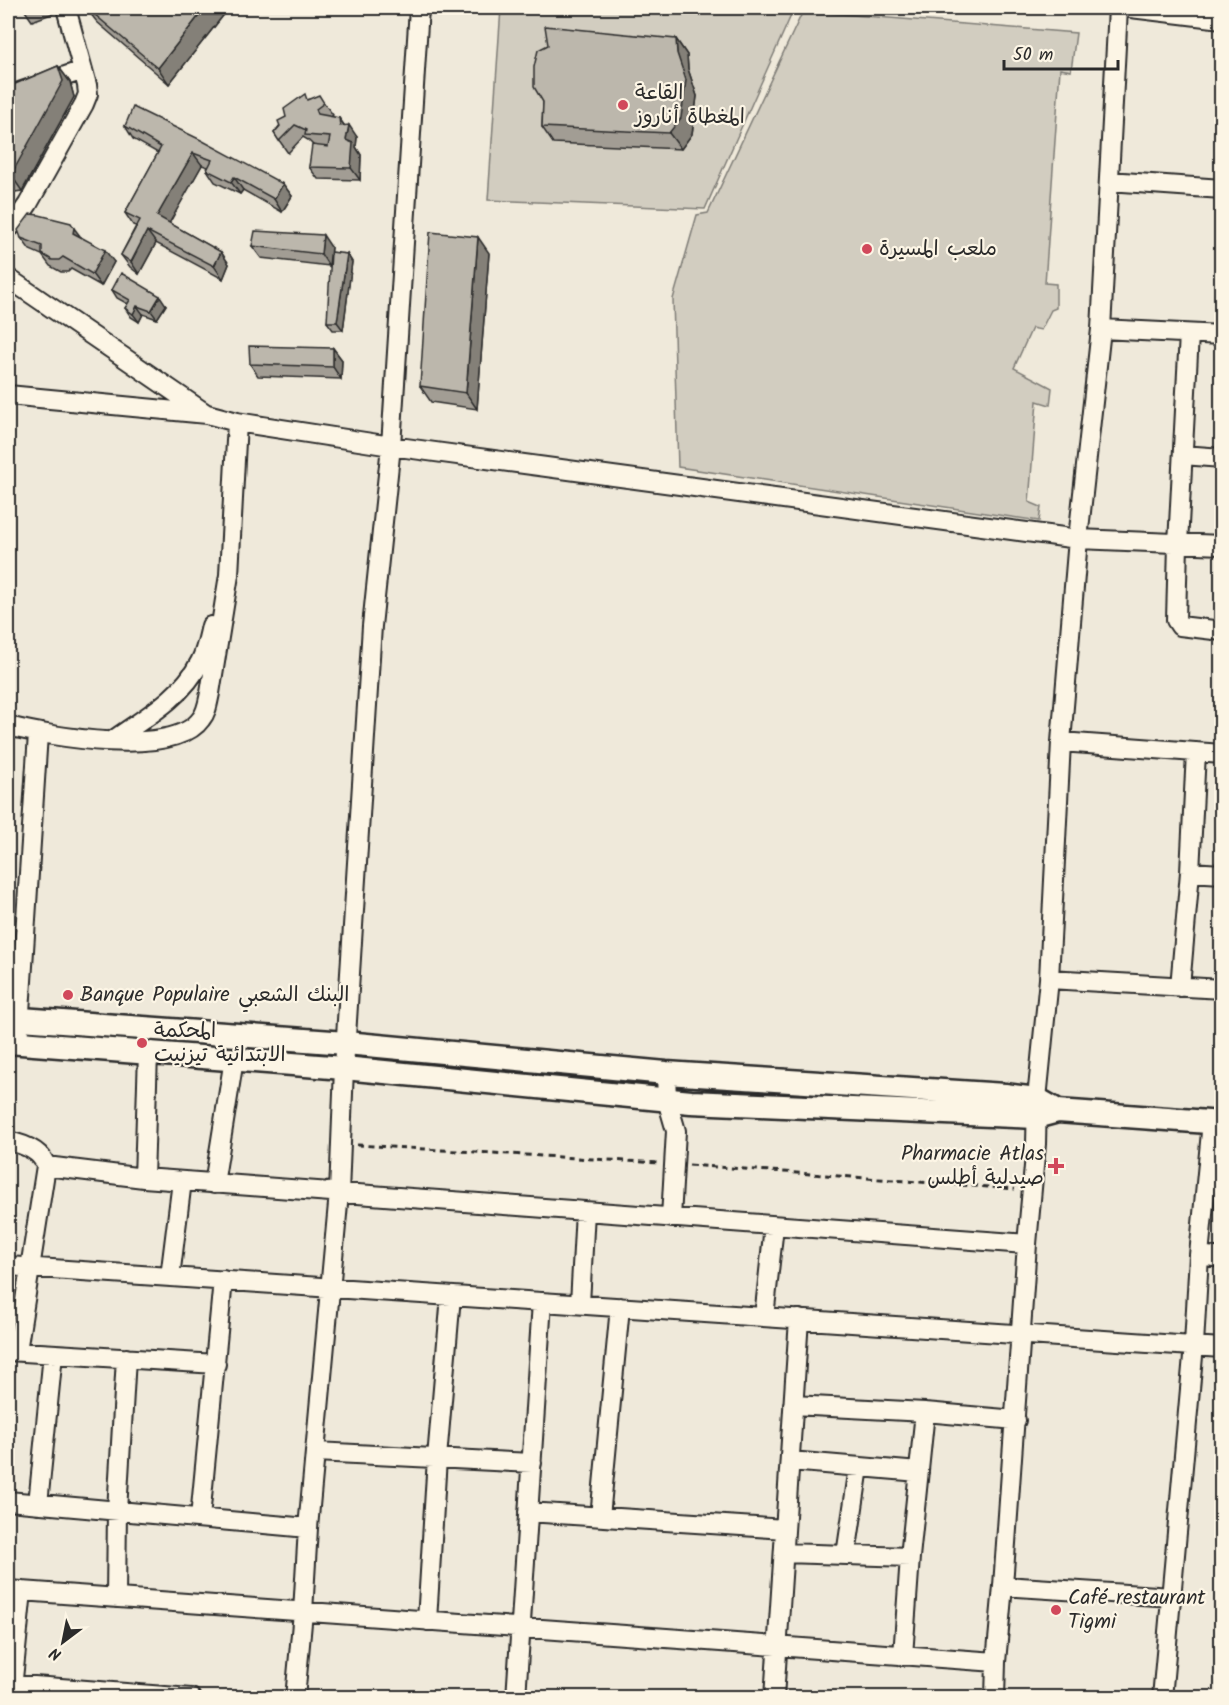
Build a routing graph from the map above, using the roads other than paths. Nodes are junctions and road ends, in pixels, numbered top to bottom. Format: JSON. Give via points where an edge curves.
{"nodes":[{"id":1,"x":66,"y":8,"type":"edge"},
{"id":2,"x":419,"y":8,"type":"edge"},
{"id":3,"x":1118,"y":8,"type":"edge"},
{"id":4,"x":1131,"y":8,"type":"edge"},
{"id":5,"x":1221,"y":19,"type":"edge"},
{"id":6,"x":83,"y":70,"type":"junction"},
{"id":7,"x":8,"y":96,"type":"edge"},
{"id":8,"x":1109,"y":181,"type":"junction"},
{"id":9,"x":1221,"y":189,"type":"edge"},
{"id":10,"x":8,"y":229,"type":"edge"},
{"id":11,"x":8,"y":278,"type":"edge"},
{"id":12,"x":1101,"y":329,"type":"junction"},
{"id":13,"x":1189,"y":334,"type":"junction"},
{"id":14,"x":1221,"y":335,"type":"edge"},
{"id":15,"x":8,"y":395,"type":"edge"},
{"id":16,"x":207,"y":414,"type":"junction"},
{"id":17,"x":237,"y":422,"type":"junction"},
{"id":18,"x":391,"y":446,"type":"junction"},
{"id":19,"x":1183,"y":456,"type":"junction"},
{"id":20,"x":1221,"y":458,"type":"edge"},
{"id":21,"x":1078,"y":539,"type":"junction"},
{"id":22,"x":1178,"y":544,"type":"junction"},
{"id":23,"x":1221,"y":546,"type":"edge"},
{"id":24,"x":1221,"y":630,"type":"edge"},
{"id":25,"x":207,"y":666,"type":"junction"},
{"id":26,"x":8,"y":726,"type":"edge"},
{"id":27,"x":38,"y":734,"type":"junction"},
{"id":28,"x":112,"y":741,"type":"junction"},
{"id":29,"x":1061,"y":742,"type":"junction"},
{"id":30,"x":1196,"y":752,"type":"junction"},
{"id":31,"x":1221,"y":754,"type":"edge"},
{"id":32,"x":1190,"y":872,"type":"junction"},
{"id":33,"x":1221,"y":874,"type":"edge"},
{"id":34,"x":1049,"y":979,"type":"junction"},
{"id":35,"x":1180,"y":987,"type":"junction"},
{"id":36,"x":1221,"y":989,"type":"edge"},
{"id":37,"x":13,"y":1019,"type":"edge"},
{"id":38,"x":13,"y":1042,"type":"edge"},
{"id":39,"x":346,"y":1043,"type":"junction"},
{"id":40,"x":148,"y":1053,"type":"junction"},
{"id":41,"x":234,"y":1059,"type":"junction"},
{"id":42,"x":344,"y":1068,"type":"junction"},
{"id":43,"x":666,"y":1073,"type":"junction"},
{"id":44,"x":692,"y":1074,"type":"junction"},
{"id":45,"x":667,"y":1100,"type":"junction"},
{"id":46,"x":691,"y":1102,"type":"junction"},
{"id":47,"x":1037,"y":1108,"type":"junction"},
{"id":48,"x":1217,"y":1123,"type":"edge"},
{"id":49,"x":676,"y":1131,"type":"junction"},
{"id":50,"x":8,"y":1141,"type":"edge"},
{"id":51,"x":46,"y":1166,"type":"junction"},
{"id":52,"x":144,"y":1178,"type":"junction"},
{"id":53,"x":182,"y":1181,"type":"junction"},
{"id":54,"x":214,"y":1184,"type":"junction"},
{"id":55,"x":339,"y":1193,"type":"junction"},
{"id":56,"x":585,"y":1211,"type":"junction"},
{"id":57,"x":671,"y":1218,"type":"junction"},
{"id":58,"x":774,"y":1226,"type":"junction"},
{"id":59,"x":1027,"y":1244,"type":"junction"},
{"id":60,"x":1199,"y":1255,"type":"junction"},
{"id":61,"x":1221,"y":1258,"type":"edge"},
{"id":62,"x":8,"y":1266,"type":"edge"},
{"id":63,"x":29,"y":1267,"type":"junction"},
{"id":64,"x":170,"y":1277,"type":"junction"},
{"id":65,"x":223,"y":1280,"type":"junction"},
{"id":66,"x":330,"y":1287,"type":"junction"},
{"id":67,"x":451,"y":1296,"type":"junction"},
{"id":68,"x":542,"y":1302,"type":"junction"},
{"id":69,"x":580,"y":1304,"type":"junction"},
{"id":70,"x":620,"y":1307,"type":"junction"},
{"id":71,"x":764,"y":1317,"type":"junction"},
{"id":72,"x":799,"y":1319,"type":"junction"},
{"id":73,"x":1022,"y":1334,"type":"junction"},
{"id":74,"x":1194,"y":1345,"type":"junction"},
{"id":75,"x":1221,"y":1348,"type":"edge"},
{"id":76,"x":12,"y":1351,"type":"edge"},
{"id":77,"x":52,"y":1354,"type":"junction"},
{"id":78,"x":126,"y":1358,"type":"junction"},
{"id":79,"x":216,"y":1364,"type":"junction"},
{"id":80,"x":794,"y":1405,"type":"junction"},
{"id":81,"x":925,"y":1412,"type":"junction"},
{"id":82,"x":1016,"y":1420,"type":"junction"},
{"id":83,"x":316,"y":1452,"type":"junction"},
{"id":84,"x":437,"y":1458,"type":"junction"},
{"id":85,"x":790,"y":1461,"type":"junction"},
{"id":86,"x":532,"y":1463,"type":"junction"},
{"id":87,"x":860,"y":1467,"type":"junction"},
{"id":88,"x":919,"y":1472,"type":"junction"},
{"id":89,"x":8,"y":1501,"type":"edge"},
{"id":90,"x":38,"y":1504,"type":"junction"},
{"id":91,"x":117,"y":1511,"type":"junction"},
{"id":92,"x":528,"y":1512,"type":"junction"},
{"id":93,"x":600,"y":1517,"type":"junction"},
{"id":94,"x":200,"y":1518,"type":"junction"},
{"id":95,"x":308,"y":1528,"type":"junction"},
{"id":96,"x":785,"y":1529,"type":"junction"},
{"id":97,"x":784,"y":1553,"type":"junction"},
{"id":98,"x":846,"y":1555,"type":"junction"},
{"id":99,"x":910,"y":1557,"type":"junction"},
{"id":100,"x":1003,"y":1586,"type":"junction"},
{"id":101,"x":15,"y":1590,"type":"edge"},
{"id":102,"x":116,"y":1598,"type":"junction"},
{"id":103,"x":1172,"y":1598,"type":"junction"},
{"id":104,"x":303,"y":1612,"type":"junction"},
{"id":105,"x":427,"y":1620,"type":"junction"},
{"id":106,"x":521,"y":1628,"type":"junction"},
{"id":107,"x":777,"y":1646,"type":"junction"},
{"id":108,"x":903,"y":1656,"type":"junction"},
{"id":109,"x":996,"y":1662,"type":"junction"},
{"id":110,"x":10,"y":1689,"type":"edge"},
{"id":111,"x":89,"y":1694,"type":"edge"},
{"id":112,"x":191,"y":1698,"type":"edge"},
{"id":113,"x":295,"y":1698,"type":"edge"},
{"id":114,"x":516,"y":1698,"type":"edge"},
{"id":115,"x":774,"y":1698,"type":"edge"},
{"id":116,"x":995,"y":1698,"type":"edge"},
{"id":117,"x":1162,"y":1698,"type":"edge"}],
"edges":[{"from":1,"to":6,"type":"street"},
{"from":2,"to":18,"type":"street"},
{"from":3,"to":8,"type":"street"},
{"from":4,"to":5,"type":"street"},
{"from":6,"to":7,"type":"street"},
{"from":6,"to":10,"type":"street","via":[[88,94],[84,104],[28,204]]},
{"from":8,"to":9,"type":"street"},
{"from":8,"to":12,"type":"street"},
{"from":11,"to":16,"type":"street"},
{"from":12,"to":13,"type":"street"},
{"from":12,"to":21,"type":"street"},
{"from":13,"to":14,"type":"street"},
{"from":13,"to":19,"type":"street"},
{"from":15,"to":16,"type":"street"},
{"from":16,"to":17,"type":"street"},
{"from":17,"to":18,"type":"street"},
{"from":17,"to":25,"type":"street","via":[[229,575]]},
{"from":18,"to":21,"type":"street"},
{"from":18,"to":39,"type":"street","via":[[372,626]]},
{"from":19,"to":20,"type":"street"},
{"from":19,"to":22,"type":"street"},
{"from":21,"to":22,"type":"street"},
{"from":21,"to":29,"type":"street"},
{"from":22,"to":23,"type":"street"},
{"from":22,"to":24,"type":"street","via":[[1177,623]]},
{"from":25,"to":28,"type":"street","via":[[167,702]]},
{"from":25,"to":28,"type":"street","via":[[208,705],[201,720],[190,729],[163,739]]},
{"from":26,"to":27,"type":"street"},
{"from":27,"to":28,"type":"street"},
{"from":27,"to":37,"type":"street"},
{"from":29,"to":30,"type":"street"},
{"from":29,"to":34,"type":"street"},
{"from":30,"to":31,"type":"street"},
{"from":30,"to":32,"type":"street"},
{"from":32,"to":33,"type":"street"},
{"from":32,"to":35,"type":"street"},
{"from":34,"to":35,"type":"street"},
{"from":34,"to":47,"type":"street"},
{"from":35,"to":36,"type":"street"},
{"from":37,"to":38,"type":"street"},
{"from":37,"to":39,"type":"main road"},
{"from":38,"to":40,"type":"main road"},
{"from":39,"to":42,"type":"street"},
{"from":39,"to":43,"type":"main road"},
{"from":40,"to":41,"type":"main road"},
{"from":40,"to":52,"type":"street"},
{"from":41,"to":42,"type":"main road"},
{"from":41,"to":54,"type":"street"},
{"from":42,"to":45,"type":"main road"},
{"from":42,"to":55,"type":"street"},
{"from":43,"to":44,"type":"main road"},
{"from":43,"to":45,"type":"street"},
{"from":44,"to":46,"type":"street"},
{"from":44,"to":47,"type":"main road","via":[[1005,1095]]},
{"from":45,"to":46,"type":"main road"},
{"from":45,"to":49,"type":"street"},
{"from":46,"to":47,"type":"main road"},
{"from":46,"to":49,"type":"street"},
{"from":47,"to":48,"type":"main road"},
{"from":47,"to":59,"type":"street"},
{"from":48,"to":60,"type":"street"},
{"from":49,"to":57,"type":"street"},
{"from":50,"to":51,"type":"street","via":[[31,1148],[43,1157]]},
{"from":51,"to":52,"type":"street"},
{"from":51,"to":63,"type":"street"},
{"from":52,"to":53,"type":"street"},
{"from":53,"to":54,"type":"street"},
{"from":53,"to":64,"type":"street"},
{"from":54,"to":55,"type":"street"},
{"from":55,"to":56,"type":"street"},
{"from":55,"to":66,"type":"street"},
{"from":56,"to":57,"type":"street"},
{"from":56,"to":69,"type":"street"},
{"from":57,"to":58,"type":"street"},
{"from":58,"to":59,"type":"street"},
{"from":58,"to":71,"type":"street"},
{"from":59,"to":73,"type":"street"},
{"from":60,"to":61,"type":"street"},
{"from":60,"to":74,"type":"street"},
{"from":62,"to":63,"type":"street"},
{"from":63,"to":64,"type":"street"},
{"from":63,"to":76,"type":"street"},
{"from":64,"to":65,"type":"street"},
{"from":65,"to":66,"type":"street"},
{"from":65,"to":79,"type":"street"},
{"from":66,"to":67,"type":"street"},
{"from":66,"to":83,"type":"street"},
{"from":67,"to":68,"type":"street"},
{"from":67,"to":84,"type":"street"},
{"from":68,"to":69,"type":"street"},
{"from":68,"to":86,"type":"street"},
{"from":69,"to":70,"type":"street"},
{"from":70,"to":71,"type":"street"},
{"from":70,"to":93,"type":"street"},
{"from":71,"to":72,"type":"street"},
{"from":72,"to":73,"type":"street"},
{"from":72,"to":80,"type":"street"},
{"from":73,"to":74,"type":"street"},
{"from":73,"to":82,"type":"street"},
{"from":74,"to":75,"type":"street"},
{"from":74,"to":103,"type":"street"},
{"from":76,"to":77,"type":"street"},
{"from":77,"to":78,"type":"street"},
{"from":77,"to":90,"type":"street"},
{"from":78,"to":79,"type":"street"},
{"from":78,"to":91,"type":"street"},
{"from":79,"to":94,"type":"street"},
{"from":80,"to":81,"type":"street"},
{"from":80,"to":85,"type":"street"},
{"from":81,"to":82,"type":"street"},
{"from":81,"to":88,"type":"street"},
{"from":82,"to":100,"type":"street"},
{"from":83,"to":84,"type":"street"},
{"from":83,"to":95,"type":"street"},
{"from":84,"to":86,"type":"street"},
{"from":84,"to":105,"type":"street"},
{"from":85,"to":87,"type":"street"},
{"from":85,"to":96,"type":"street"},
{"from":86,"to":92,"type":"street"},
{"from":87,"to":88,"type":"street"},
{"from":87,"to":98,"type":"street"},
{"from":88,"to":99,"type":"street"},
{"from":89,"to":90,"type":"street"},
{"from":90,"to":91,"type":"street"},
{"from":91,"to":94,"type":"street"},
{"from":91,"to":102,"type":"street"},
{"from":92,"to":93,"type":"street"},
{"from":92,"to":106,"type":"street"},
{"from":93,"to":96,"type":"street"},
{"from":94,"to":95,"type":"street"},
{"from":95,"to":104,"type":"street"},
{"from":96,"to":97,"type":"street"},
{"from":97,"to":98,"type":"street"},
{"from":97,"to":107,"type":"street"},
{"from":98,"to":99,"type":"street"},
{"from":99,"to":108,"type":"street"},
{"from":100,"to":103,"type":"street"},
{"from":100,"to":109,"type":"street"},
{"from":101,"to":102,"type":"street"},
{"from":101,"to":110,"type":"street"},
{"from":102,"to":104,"type":"street"},
{"from":103,"to":117,"type":"street"},
{"from":104,"to":105,"type":"street"},
{"from":104,"to":113,"type":"street"},
{"from":105,"to":106,"type":"street"},
{"from":106,"to":107,"type":"street"},
{"from":106,"to":114,"type":"street"},
{"from":107,"to":108,"type":"street"},
{"from":107,"to":115,"type":"street"},
{"from":108,"to":109,"type":"street"},
{"from":109,"to":116,"type":"street"},
{"from":110,"to":111,"type":"street"},
{"from":111,"to":112,"type":"street"}]}
